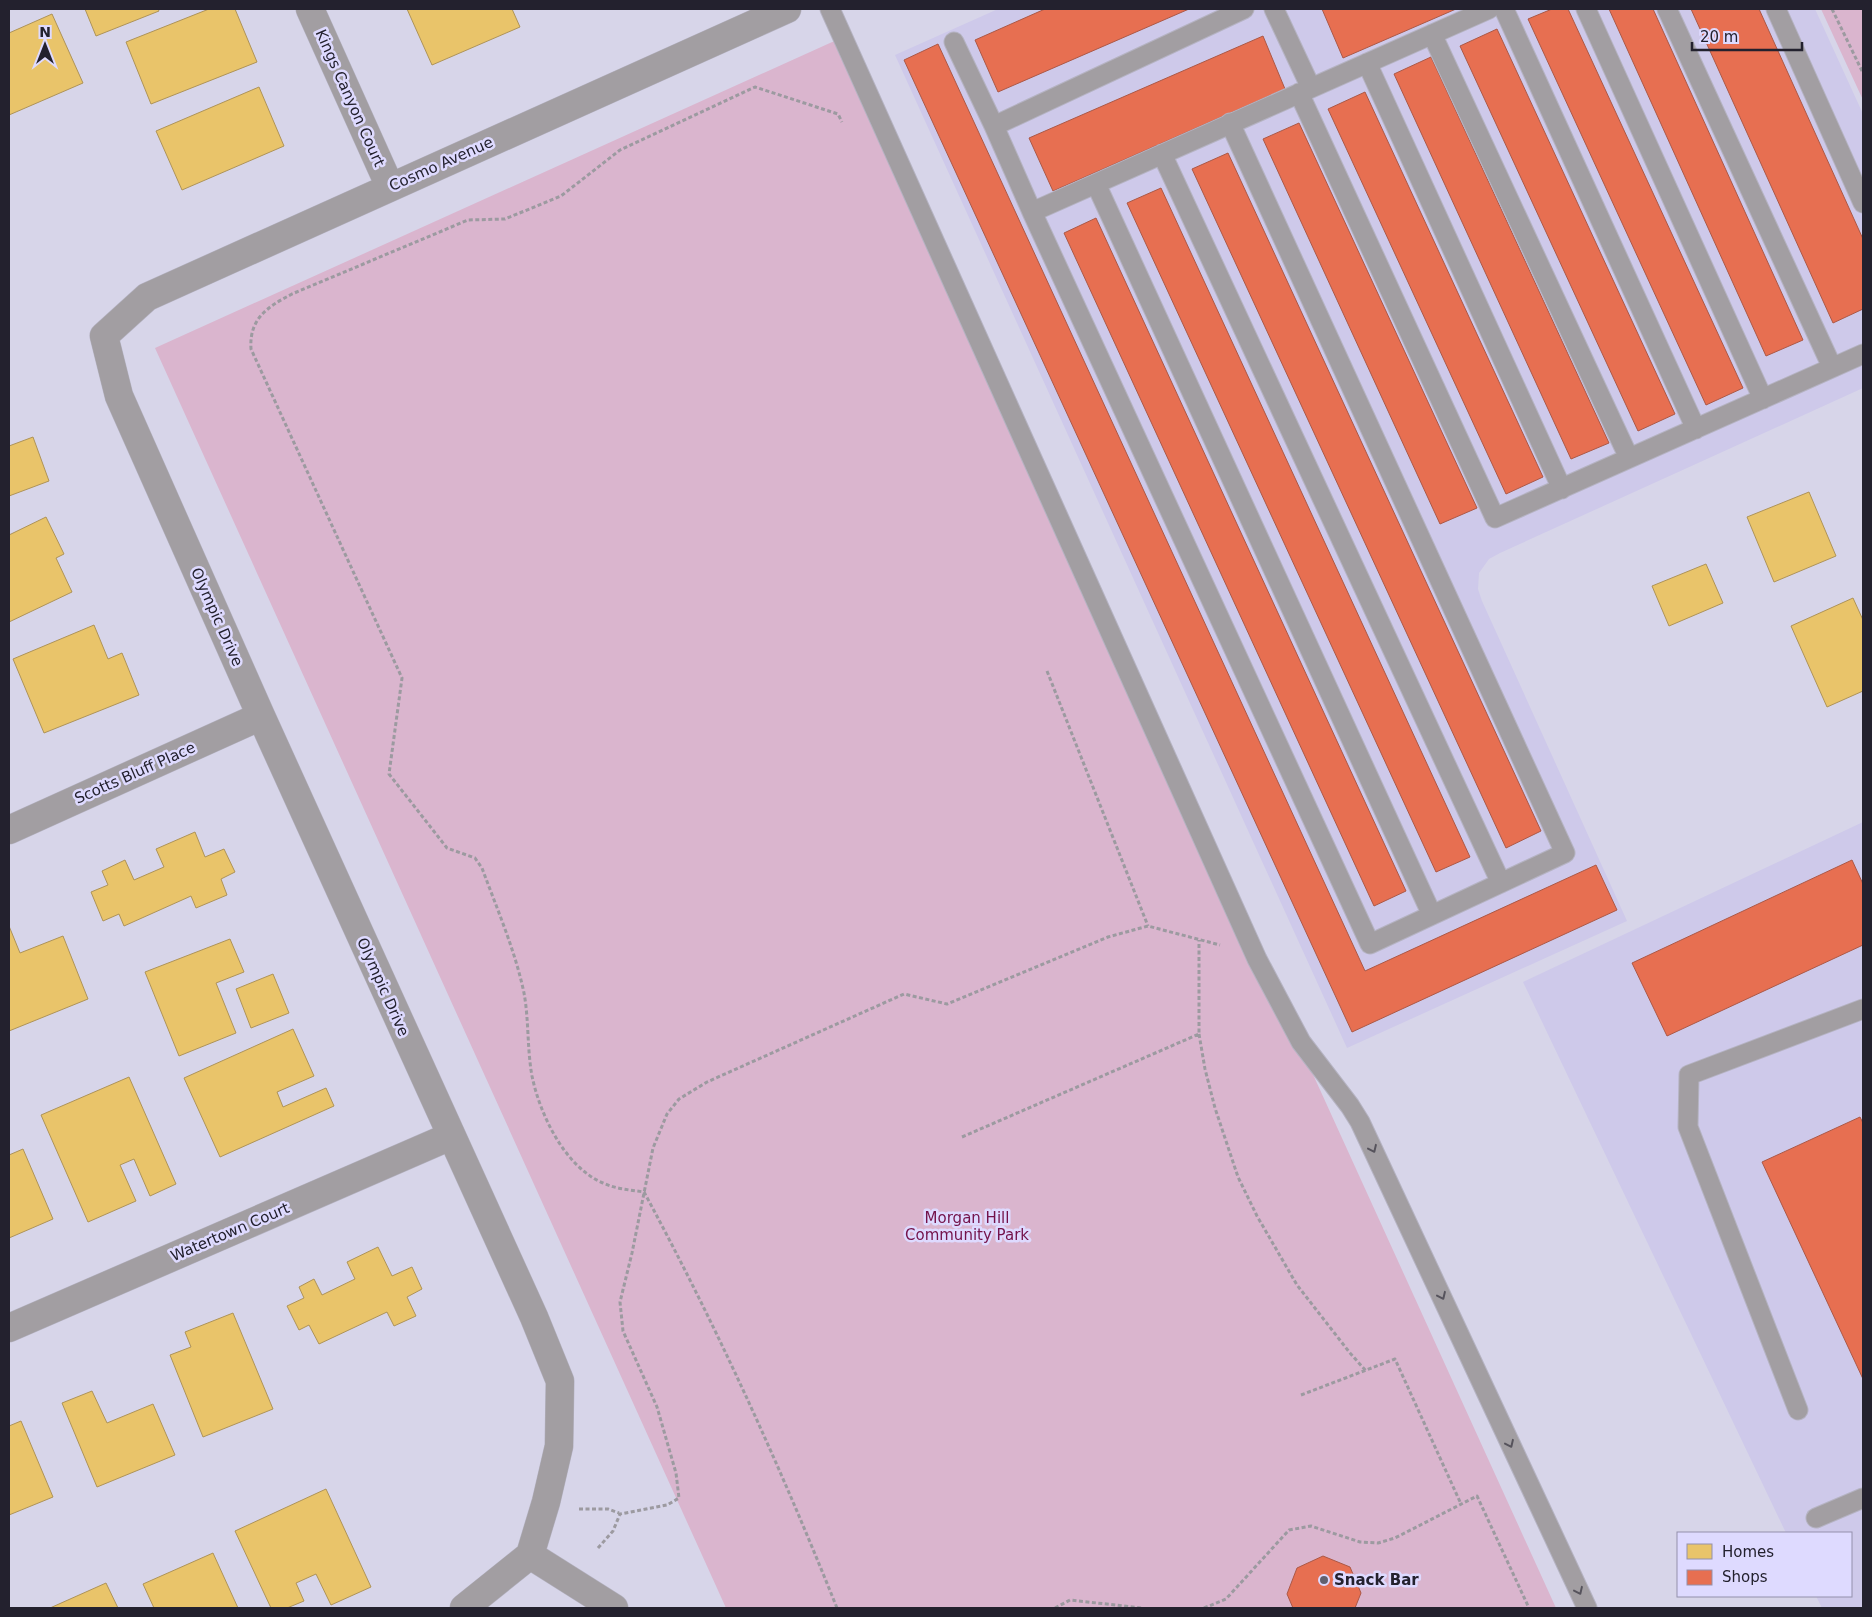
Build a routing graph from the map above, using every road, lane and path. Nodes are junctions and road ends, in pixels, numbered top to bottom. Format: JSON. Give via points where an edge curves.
{"nodes":[{"id":1,"x":310,"y":9,"type":"edge"},
{"id":2,"x":788,"y":9,"type":"edge"},
{"id":3,"x":830,"y":9,"type":"edge"},
{"id":4,"x":1244,"y":9,"type":"edge"},
{"id":5,"x":1274,"y":9,"type":"edge"},
{"id":6,"x":1489,"y":9,"type":"edge"},
{"id":7,"x":1504,"y":9,"type":"edge"},
{"id":8,"x":1586,"y":9,"type":"edge"},
{"id":9,"x":1667,"y":9,"type":"edge"},
{"id":10,"x":1776,"y":9,"type":"edge"},
{"id":11,"x":1832,"y":9,"type":"edge"},
{"id":12,"x":1432,"y":34,"type":"junction"},
{"id":13,"x":954,"y":42,"type":"dead end"},
{"id":14,"x":1367,"y":63,"type":"junction"},
{"id":15,"x":1863,"y":73,"type":"edge"},
{"id":16,"x":1305,"y":91,"type":"junction"},
{"id":17,"x":842,"y":122,"type":"dead end"},
{"id":18,"x":1230,"y":124,"type":"junction"},
{"id":19,"x":994,"y":126,"type":"junction"},
{"id":20,"x":1162,"y":154,"type":"junction"},
{"id":21,"x":1096,"y":184,"type":"junction"},
{"id":22,"x":390,"y":187,"type":"junction"},
{"id":23,"x":1863,"y":203,"type":"edge"},
{"id":24,"x":1032,"y":212,"type":"junction"},
{"id":25,"x":104,"y":336,"type":"joint"},
{"id":26,"x":1863,"y":354,"type":"edge"},
{"id":27,"x":1832,"y":367,"type":"junction"},
{"id":28,"x":1763,"y":399,"type":"junction"},
{"id":29,"x":1696,"y":429,"type":"junction"},
{"id":30,"x":1629,"y":458,"type":"junction"},
{"id":31,"x":1562,"y":489,"type":"junction"},
{"id":32,"x":1047,"y":671,"type":"dead end"},
{"id":33,"x":261,"y":716,"type":"junction"},
{"id":34,"x":9,"y":830,"type":"edge"},
{"id":35,"x":1501,"y":883,"type":"junction"},
{"id":36,"x":1432,"y":915,"type":"junction"},
{"id":37,"x":1148,"y":926,"type":"junction"},
{"id":38,"x":1199,"y":940,"type":"junction"},
{"id":39,"x":1252,"y":948,"type":"junction"},
{"id":40,"x":1863,"y":1009,"type":"edge"},
{"id":41,"x":1199,"y":1034,"type":"junction"},
{"id":42,"x":451,"y":1136,"type":"junction"},
{"id":43,"x":962,"y":1137,"type":"dead end"},
{"id":44,"x":644,"y":1192,"type":"junction"},
{"id":45,"x":9,"y":1328,"type":"edge"},
{"id":46,"x":1366,"y":1371,"type":"junction"},
{"id":47,"x":1301,"y":1395,"type":"dead end"},
{"id":48,"x":1798,"y":1410,"type":"dead end"},
{"id":49,"x":1863,"y":1498,"type":"edge"},
{"id":50,"x":1461,"y":1504,"type":"junction"},
{"id":51,"x":578,"y":1509,"type":"dead end"},
{"id":52,"x":620,"y":1514,"type":"junction"},
{"id":53,"x":1816,"y":1518,"type":"dead end"},
{"id":54,"x":598,"y":1548,"type":"dead end"},
{"id":55,"x":530,"y":1555,"type":"junction"},
{"id":56,"x":464,"y":1608,"type":"edge"},
{"id":57,"x":614,"y":1608,"type":"edge"},
{"id":58,"x":837,"y":1608,"type":"edge"},
{"id":59,"x":1055,"y":1608,"type":"edge"},
{"id":60,"x":1142,"y":1608,"type":"edge"},
{"id":61,"x":1204,"y":1608,"type":"edge"},
{"id":62,"x":1529,"y":1608,"type":"edge"},
{"id":63,"x":1587,"y":1608,"type":"edge"}],
"edges":[{"from":1,"to":22,"type":"street","name":"Kings Canyon Court"},
{"from":2,"to":22,"type":"street","name":"Cosmo Avenue"},
{"from":3,"to":39,"type":"lane"},
{"from":4,"to":19,"type":"lane"},
{"from":5,"to":16,"type":"lane"},
{"from":6,"to":12,"type":"lane"},
{"from":7,"to":29,"type":"lane"},
{"from":8,"to":28,"type":"lane"},
{"from":9,"to":27,"type":"lane"},
{"from":10,"to":23,"type":"lane"},
{"from":11,"to":15,"type":"path"},
{"from":12,"to":14,"type":"lane"},
{"from":12,"to":30,"type":"lane"},
{"from":13,"to":19,"type":"lane"},
{"from":14,"to":16,"type":"lane"},
{"from":14,"to":31,"type":"lane"},
{"from":16,"to":18,"type":"lane"},
{"from":16,"to":31,"type":"lane","via":[[1495,518]]},
{"from":17,"to":44,"type":"path","via":[[838,114],[755,87],[620,150],[561,196],[505,219],[468,220],[273,304],[263,313],[250,336],[251,349],[402,678],[389,774],[447,848],[475,858],[482,868],[518,969],[532,1075],[551,1130],[583,1172],[619,1189]]},
{"from":18,"to":20,"type":"lane"},
{"from":18,"to":35,"type":"lane","via":[[1565,853]]},
{"from":19,"to":24,"type":"lane"},
{"from":20,"to":21,"type":"lane"},
{"from":20,"to":35,"type":"lane"},
{"from":21,"to":24,"type":"lane"},
{"from":21,"to":36,"type":"lane"},
{"from":22,"to":25,"type":"street","name":"Cosmo Avenue","via":[[147,297]]},
{"from":24,"to":36,"type":"lane","via":[[1370,944]]},
{"from":25,"to":33,"type":"street","name":"Olympic Drive","via":[[119,396]]},
{"from":26,"to":27,"type":"lane"},
{"from":27,"to":28,"type":"lane"},
{"from":28,"to":29,"type":"lane"},
{"from":29,"to":30,"type":"lane"},
{"from":30,"to":31,"type":"lane"},
{"from":32,"to":37,"type":"path"},
{"from":33,"to":34,"type":"street","name":"Scotts Bluff Place"},
{"from":33,"to":42,"type":"street","name":"Olympic Drive"},
{"from":35,"to":36,"type":"lane"},
{"from":37,"to":38,"type":"path"},
{"from":37,"to":44,"type":"path","via":[[1108,937],[948,1004],[904,994],[707,1082],[678,1099],[667,1114],[654,1148]]},
{"from":38,"to":39,"type":"path","via":[[1228,947]]},
{"from":38,"to":41,"type":"path"},
{"from":39,"to":63,"type":"lane","one_way":true,"via":[[1301,1042],[1350,1106],[1364,1131]]},
{"from":40,"to":48,"type":"lane","via":[[1689,1075],[1688,1127]]},
{"from":41,"to":43,"type":"path"},
{"from":41,"to":46,"type":"path","via":[[1215,1108],[1238,1177],[1253,1208],[1298,1285]]},
{"from":42,"to":45,"type":"street","name":"Watertown Court"},
{"from":42,"to":55,"type":"street","name":"Olympic Drive","via":[[560,1381],[559,1446]]},
{"from":44,"to":52,"type":"path","via":[[620,1302],[622,1331],[657,1407],[680,1498],[667,1505]]},
{"from":44,"to":58,"type":"path","via":[[686,1271],[756,1418]]},
{"from":46,"to":47,"type":"path"},
{"from":46,"to":50,"type":"path","via":[[1395,1359]]},
{"from":49,"to":53,"type":"lane"},
{"from":50,"to":61,"type":"path","via":[[1395,1538],[1378,1543],[1360,1542],[1311,1526],[1289,1530],[1226,1599]]},
{"from":50,"to":62,"type":"path","via":[[1477,1496]]},
{"from":51,"to":52,"type":"path","via":[[608,1509]]},
{"from":52,"to":54,"type":"path","via":[[613,1531]]},
{"from":55,"to":56,"type":"street"},
{"from":55,"to":57,"type":"street"},
{"from":59,"to":60,"type":"path","via":[[1070,1600]]}]}
